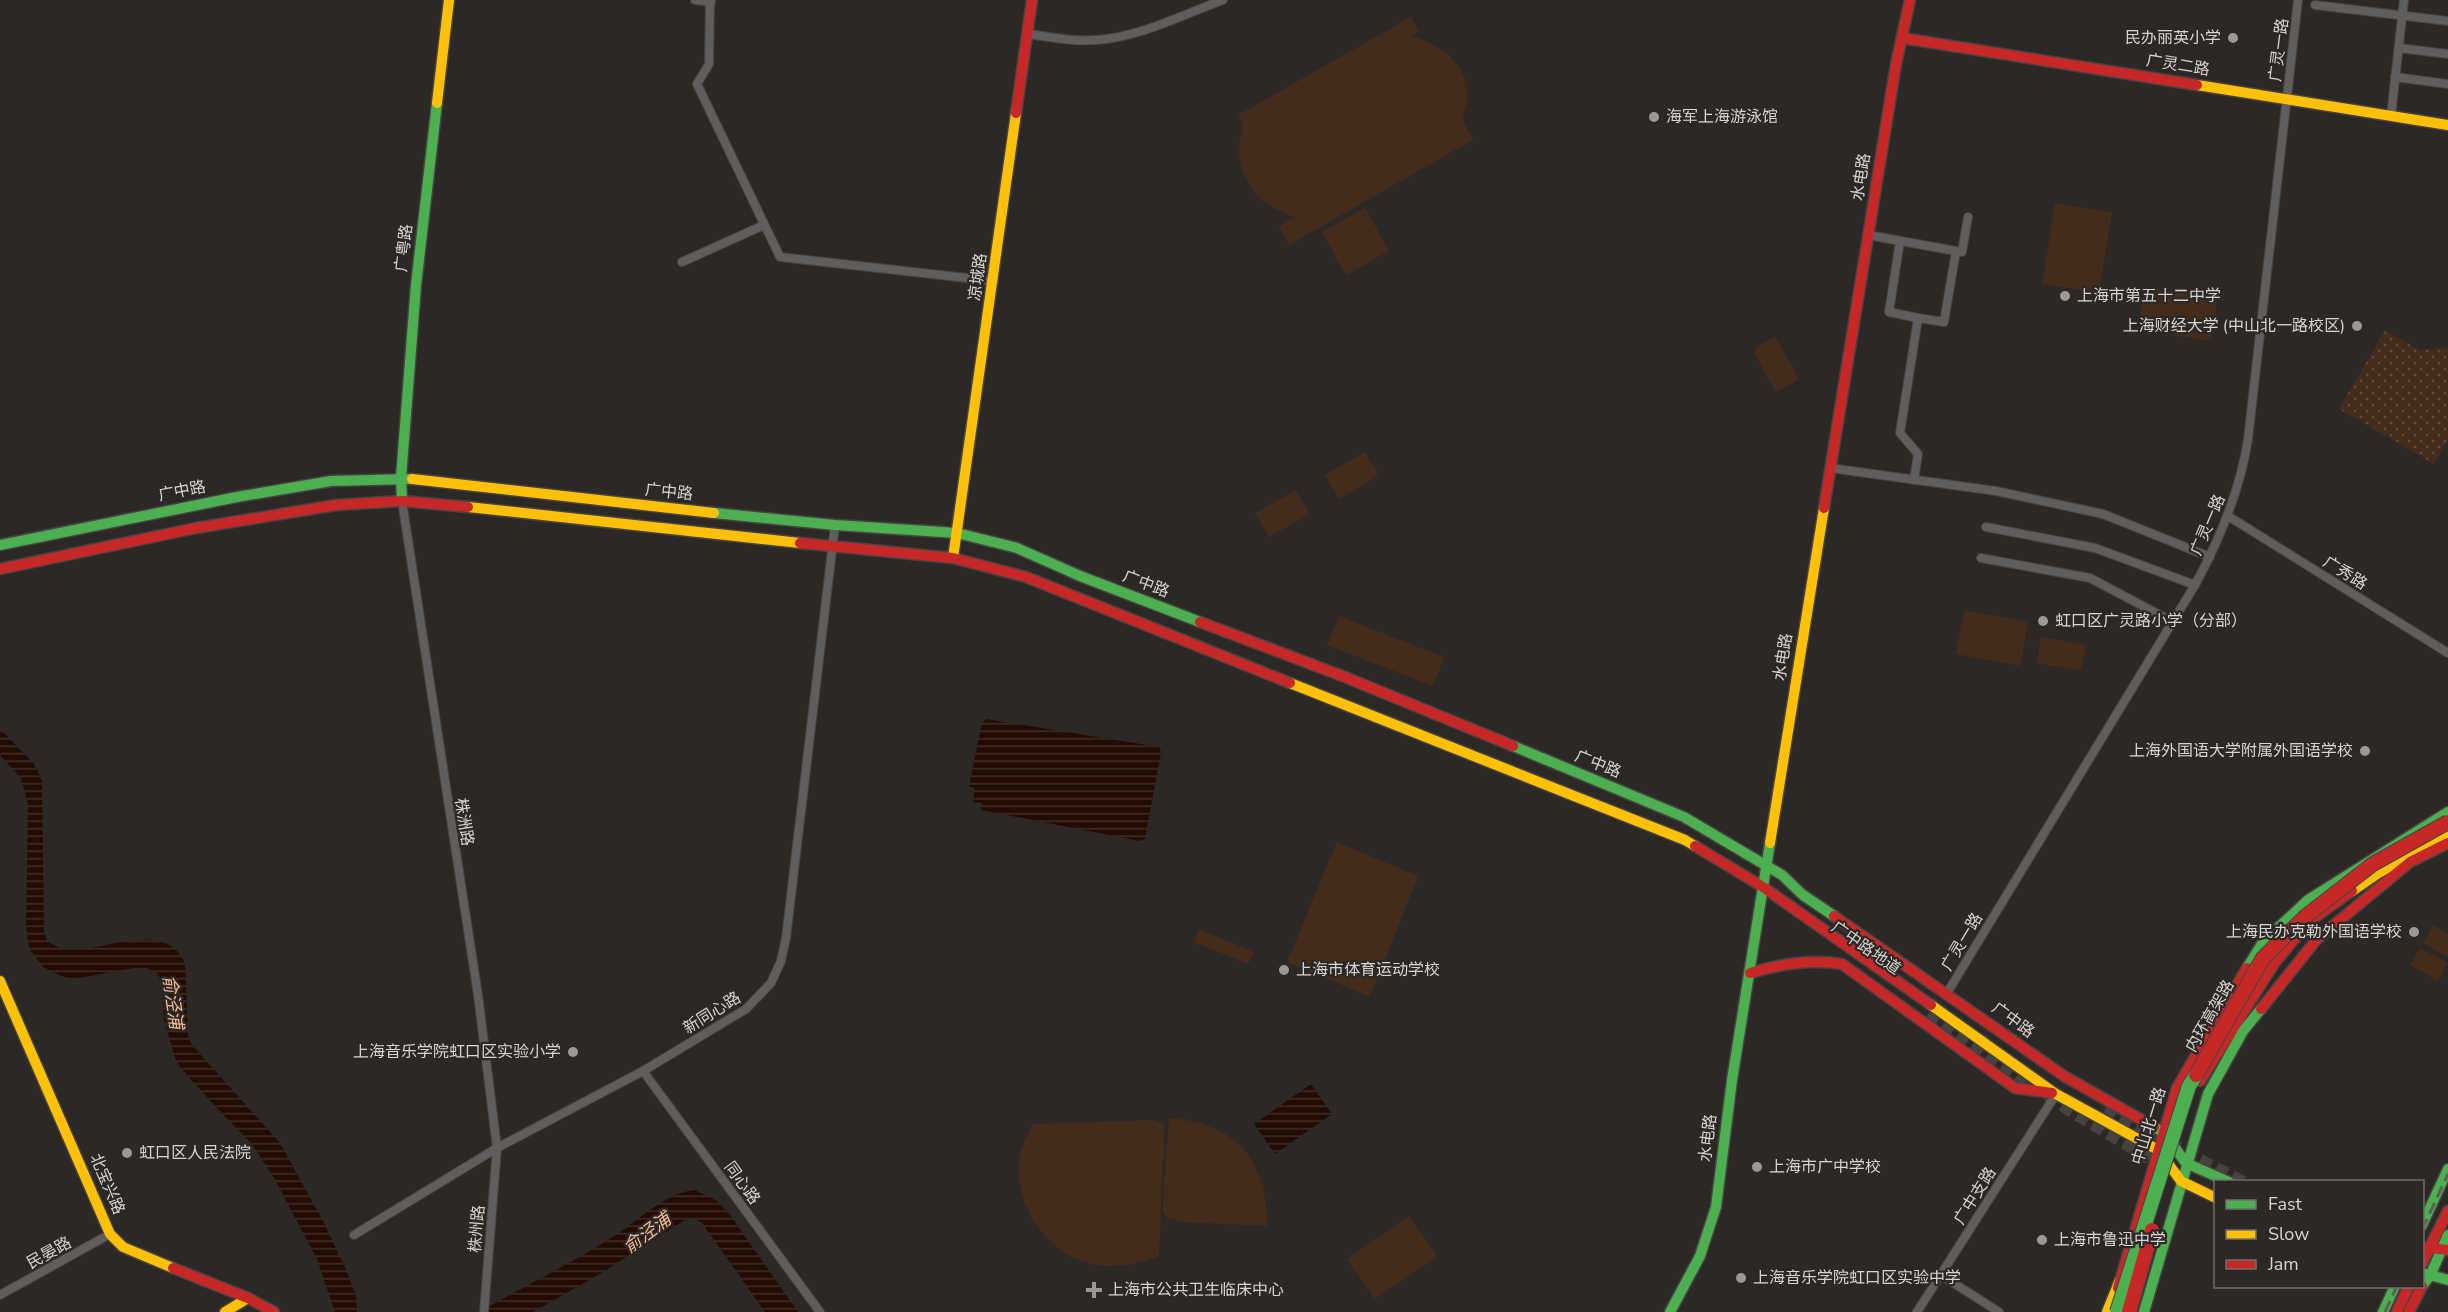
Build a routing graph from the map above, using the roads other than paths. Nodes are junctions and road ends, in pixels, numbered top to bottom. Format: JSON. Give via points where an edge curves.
{"nodes":[{"id":1,"x":449,"y":0,"type":"edge"},
{"id":2,"x":695,"y":0,"type":"edge"},
{"id":3,"x":1032,"y":0,"type":"edge"},
{"id":4,"x":1223,"y":0,"type":"edge"},
{"id":5,"x":1910,"y":0,"type":"edge"},
{"id":6,"x":2298,"y":0,"type":"edge"},
{"id":7,"x":2404,"y":0,"type":"edge"},
{"id":8,"x":711,"y":1,"type":"edge"},
{"id":9,"x":2315,"y":5,"type":"dead end"},
{"id":10,"x":2402,"y":16,"type":"junction"},
{"id":11,"x":2448,"y":21,"type":"edge"},
{"id":12,"x":1028,"y":34,"type":"junction"},
{"id":13,"x":1902,"y":38,"type":"junction"},
{"id":14,"x":2398,"y":48,"type":"junction"},
{"id":15,"x":2448,"y":54,"type":"edge"},
{"id":16,"x":2395,"y":77,"type":"junction"},
{"id":17,"x":2448,"y":84,"type":"edge"},
{"id":18,"x":2287,"y":99,"type":"junction"},
{"id":19,"x":2391,"y":116,"type":"junction"},
{"id":20,"x":2448,"y":125,"type":"edge"},
{"id":21,"x":1968,"y":217,"type":"dead end"},
{"id":22,"x":764,"y":225,"type":"junction"},
{"id":23,"x":1868,"y":235,"type":"junction"},
{"id":24,"x":1900,"y":241,"type":"junction"},
{"id":25,"x":1956,"y":251,"type":"junction"},
{"id":26,"x":682,"y":262,"type":"dead end"},
{"id":27,"x":994,"y":282,"type":"junction"},
{"id":28,"x":1918,"y":318,"type":"junction"},
{"id":29,"x":1830,"y":468,"type":"junction"},
{"id":30,"x":401,"y":478,"type":"junction"},
{"id":31,"x":1914,"y":480,"type":"junction"},
{"id":32,"x":402,"y":501,"type":"junction"},
{"id":33,"x":2228,"y":516,"type":"junction"},
{"id":34,"x":835,"y":525,"type":"junction"},
{"id":35,"x":1986,"y":527,"type":"dead end"},
{"id":36,"x":957,"y":533,"type":"junction"},
{"id":37,"x":0,"y":545,"type":"edge"},
{"id":38,"x":832,"y":546,"type":"junction"},
{"id":39,"x":2210,"y":557,"type":"junction"},
{"id":40,"x":953,"y":558,"type":"junction"},
{"id":41,"x":1981,"y":558,"type":"dead end"},
{"id":42,"x":0,"y":569,"type":"edge"},
{"id":43,"x":2195,"y":585,"type":"junction"},
{"id":44,"x":2173,"y":622,"type":"junction"},
{"id":45,"x":2448,"y":653,"type":"edge"},
{"id":46,"x":2448,"y":812,"type":"edge"},
{"id":47,"x":2448,"y":822,"type":"edge"},
{"id":48,"x":2448,"y":834,"type":"edge"},
{"id":49,"x":2448,"y":843,"type":"edge"},
{"id":50,"x":1766,"y":865,"type":"junction"},
{"id":51,"x":1763,"y":887,"type":"junction"},
{"id":52,"x":1789,"y":905,"type":"junction"},
{"id":53,"x":1750,"y":973,"type":"junction"},
{"id":54,"x":0,"y":981,"type":"edge"},
{"id":55,"x":1947,"y":993,"type":"junction"},
{"id":56,"x":1929,"y":1013,"type":"tunnel mouth"},
{"id":57,"x":1999,"y":1030,"type":"junction"},
{"id":58,"x":643,"y":1071,"type":"junction"},
{"id":59,"x":2056,"y":1094,"type":"junction"},
{"id":60,"x":2106,"y":1107,"type":"tunnel mouth"},
{"id":61,"x":2164,"y":1133,"type":"junction"},
{"id":62,"x":497,"y":1148,"type":"junction"},
{"id":63,"x":2158,"y":1150,"type":"junction"},
{"id":64,"x":2186,"y":1163,"type":"junction"},
{"id":65,"x":2448,"y":1169,"type":"edge"},
{"id":66,"x":2224,"y":1180,"type":"edge"},
{"id":67,"x":2181,"y":1181,"type":"junction"},
{"id":68,"x":2214,"y":1197,"type":"edge"},
{"id":69,"x":2448,"y":1211,"type":"edge"},
{"id":70,"x":2424,"y":1221,"type":"edge"},
{"id":71,"x":110,"y":1234,"type":"junction"},
{"id":72,"x":354,"y":1235,"type":"dead end"},
{"id":73,"x":2448,"y":1235,"type":"edge"},
{"id":74,"x":2436,"y":1249,"type":"edge"},
{"id":75,"x":2424,"y":1261,"type":"edge"},
{"id":76,"x":1941,"y":1275,"type":"junction"},
{"id":77,"x":2424,"y":1280,"type":"edge"},
{"id":78,"x":2448,"y":1280,"type":"edge"},
{"id":79,"x":2395,"y":1288,"type":"edge"},
{"id":80,"x":2409,"y":1288,"type":"edge"},
{"id":81,"x":2420,"y":1288,"type":"edge"},
{"id":82,"x":0,"y":1295,"type":"edge"},
{"id":83,"x":248,"y":1298,"type":"junction"},
{"id":84,"x":225,"y":1312,"type":"edge"},
{"id":85,"x":274,"y":1312,"type":"edge"},
{"id":86,"x":484,"y":1312,"type":"edge"},
{"id":87,"x":820,"y":1312,"type":"edge"},
{"id":88,"x":1670,"y":1312,"type":"edge"},
{"id":89,"x":1917,"y":1312,"type":"edge"},
{"id":90,"x":1999,"y":1312,"type":"edge"},
{"id":91,"x":2109,"y":1312,"type":"edge"},
{"id":92,"x":2117,"y":1312,"type":"edge"},
{"id":93,"x":2128,"y":1312,"type":"edge"},
{"id":94,"x":2144,"y":1312,"type":"edge"},
{"id":95,"x":2383,"y":1312,"type":"edge"},
{"id":96,"x":2397,"y":1312,"type":"edge"},
{"id":97,"x":2409,"y":1312,"type":"edge"}],
"edges":[{"from":1,"to":30,"type":"main road","name":"广粤路","via":[[416,285]]},
{"from":2,"to":8,"type":"street"},
{"from":3,"to":12,"type":"main road","name":"凉城路"},
{"from":4,"to":12,"type":"street","via":[[1111,38],[1084,40]]},
{"from":5,"to":13,"type":"main road","name":"水电路"},
{"from":6,"to":18,"type":"street","name":"广灵一路"},
{"from":7,"to":10,"type":"street"},
{"from":8,"to":22,"type":"street","via":[[709,63],[697,84]]},
{"from":9,"to":10,"type":"street"},
{"from":10,"to":11,"type":"street"},
{"from":10,"to":14,"type":"street"},
{"from":12,"to":27,"type":"main road","name":"凉城路"},
{"from":13,"to":18,"type":"main road","name":"广灵二路"},
{"from":13,"to":23,"type":"main road","name":"水电路"},
{"from":14,"to":15,"type":"street"},
{"from":14,"to":16,"type":"street"},
{"from":16,"to":17,"type":"street"},
{"from":16,"to":19,"type":"street"},
{"from":18,"to":19,"type":"main road","name":"广灵二路"},
{"from":18,"to":33,"type":"street","name":"广灵一路","via":[[2249,433]]},
{"from":19,"to":20,"type":"main road","name":"广灵二路"},
{"from":21,"to":25,"type":"street","via":[[1962,252]]},
{"from":22,"to":26,"type":"street"},
{"from":22,"to":27,"type":"street","via":[[780,257]]},
{"from":23,"to":24,"type":"street"},
{"from":23,"to":29,"type":"main road","name":"水电路"},
{"from":24,"to":25,"type":"street"},
{"from":24,"to":28,"type":"street","via":[[1889,312]]},
{"from":25,"to":28,"type":"street","via":[[1944,322]]},
{"from":27,"to":36,"type":"main road","name":"凉城路"},
{"from":28,"to":31,"type":"street","via":[[1900,433],[1918,454]]},
{"from":29,"to":31,"type":"street"},
{"from":29,"to":50,"type":"main road","name":"水电路"},
{"from":30,"to":32,"type":"main road","name":"广粤路"},
{"from":30,"to":34,"type":"main road","name":"广中路"},
{"from":30,"to":37,"type":"main road","name":"广中路","via":[[331,481]]},
{"from":31,"to":39,"type":"street","via":[[1996,491],[2103,514]]},
{"from":32,"to":38,"type":"main road"},
{"from":32,"to":42,"type":"main road","via":[[336,505],[196,528]]},
{"from":32,"to":62,"type":"street","name":"株洲路","via":[[478,996]]},
{"from":33,"to":39,"type":"street","name":"广灵一路"},
{"from":33,"to":45,"type":"street","name":"广秀路"},
{"from":34,"to":36,"type":"main road","name":"广中路"},
{"from":34,"to":38,"type":"street","name":"新同心路"},
{"from":35,"to":43,"type":"street","via":[[2095,548]]},
{"from":36,"to":40,"type":"main road","name":"凉城路"},
{"from":36,"to":50,"type":"main road","name":"广中路","via":[[1017,548],[1684,817]]},
{"from":38,"to":40,"type":"main road"},
{"from":38,"to":58,"type":"street","name":"新同心路","via":[[799,842],[781,961],[764,992],[746,1009]]},
{"from":39,"to":43,"type":"street","name":"广灵一路"},
{"from":40,"to":51,"type":"main road","via":[[1047,585],[1600,805],[1686,840]]},
{"from":41,"to":44,"type":"street","via":[[2090,578]]},
{"from":43,"to":44,"type":"street","name":"广灵一路"},
{"from":44,"to":55,"type":"street","name":"广灵一路"},
{"from":46,"to":61,"type":"main road","name":"中山北一路","via":[[2308,900],[2263,942],[2177,1088]]},
{"from":47,"to":92,"type":"main road","name":"内环高架路","bridge":true,"via":[[2373,864],[2306,916],[2263,958],[2189,1086]]},
{"from":48,"to":93,"type":"main road","name":"内环高架路","bridge":true,"via":[[2377,874],[2308,922],[2273,965],[2200,1081],[2186,1114]]},
{"from":49,"to":64,"type":"main road","via":[[2409,862],[2307,949],[2243,1031],[2208,1094]]},
{"from":50,"to":51,"type":"main road","name":"水电路"},
{"from":50,"to":55,"type":"main road","name":"广中路","via":[[1803,895]]},
{"from":51,"to":52,"type":"main road"},
{"from":51,"to":53,"type":"main road","name":"水电路"},
{"from":52,"to":56,"type":"main road","name":"广中路地道","via":[[1795,918]]},
{"from":52,"to":59,"type":"main road"},
{"from":53,"to":59,"type":"main road","via":[[1788,963],[1842,964],[2015,1088]]},
{"from":53,"to":88,"type":"main road","name":"水电路","via":[[1716,1208],[1700,1256]]},
{"from":54,"to":71,"type":"main road","name":"北宝兴路"},
{"from":55,"to":57,"type":"main road","name":"广中路"},
{"from":57,"to":60,"type":"main road","via":[[2035,1064]]},
{"from":57,"to":61,"type":"main road","name":"广中路","via":[[2064,1076]]},
{"from":58,"to":62,"type":"street","name":"新同心路"},
{"from":58,"to":87,"type":"street","name":"同心路"},
{"from":59,"to":63,"type":"main road"},
{"from":59,"to":76,"type":"street","name":"广中支路"},
{"from":61,"to":63,"type":"main road","name":"中山北一路"},
{"from":61,"to":64,"type":"main road"},
{"from":62,"to":72,"type":"street","name":"新同心路"},
{"from":62,"to":86,"type":"street","name":"株州路"},
{"from":63,"to":67,"type":"main road"},
{"from":63,"to":91,"type":"main road","name":"中山北一路"},
{"from":64,"to":66,"type":"main road"},
{"from":64,"to":67,"type":"main road"},
{"from":65,"to":70,"type":"main road"},
{"from":67,"to":68,"type":"main road"},
{"from":67,"to":94,"type":"main road"},
{"from":69,"to":74,"type":"main road"},
{"from":71,"to":82,"type":"street","name":"民晏路"},
{"from":71,"to":83,"type":"main road","name":"北宝兴路","via":[[123,1247]]},
{"from":73,"to":74,"type":"main road"},
{"from":74,"to":75,"type":"main road"},
{"from":74,"to":77,"type":"main road"},
{"from":76,"to":89,"type":"street","name":"广中支路"},
{"from":76,"to":90,"type":"street"},
{"from":77,"to":78,"type":"main road"},
{"from":79,"to":95,"type":"main road"},
{"from":80,"to":96,"type":"main road"},
{"from":81,"to":97,"type":"main road"},
{"from":83,"to":84,"type":"main road"},
{"from":83,"to":85,"type":"main road","name":"北宝兴路"}]}
